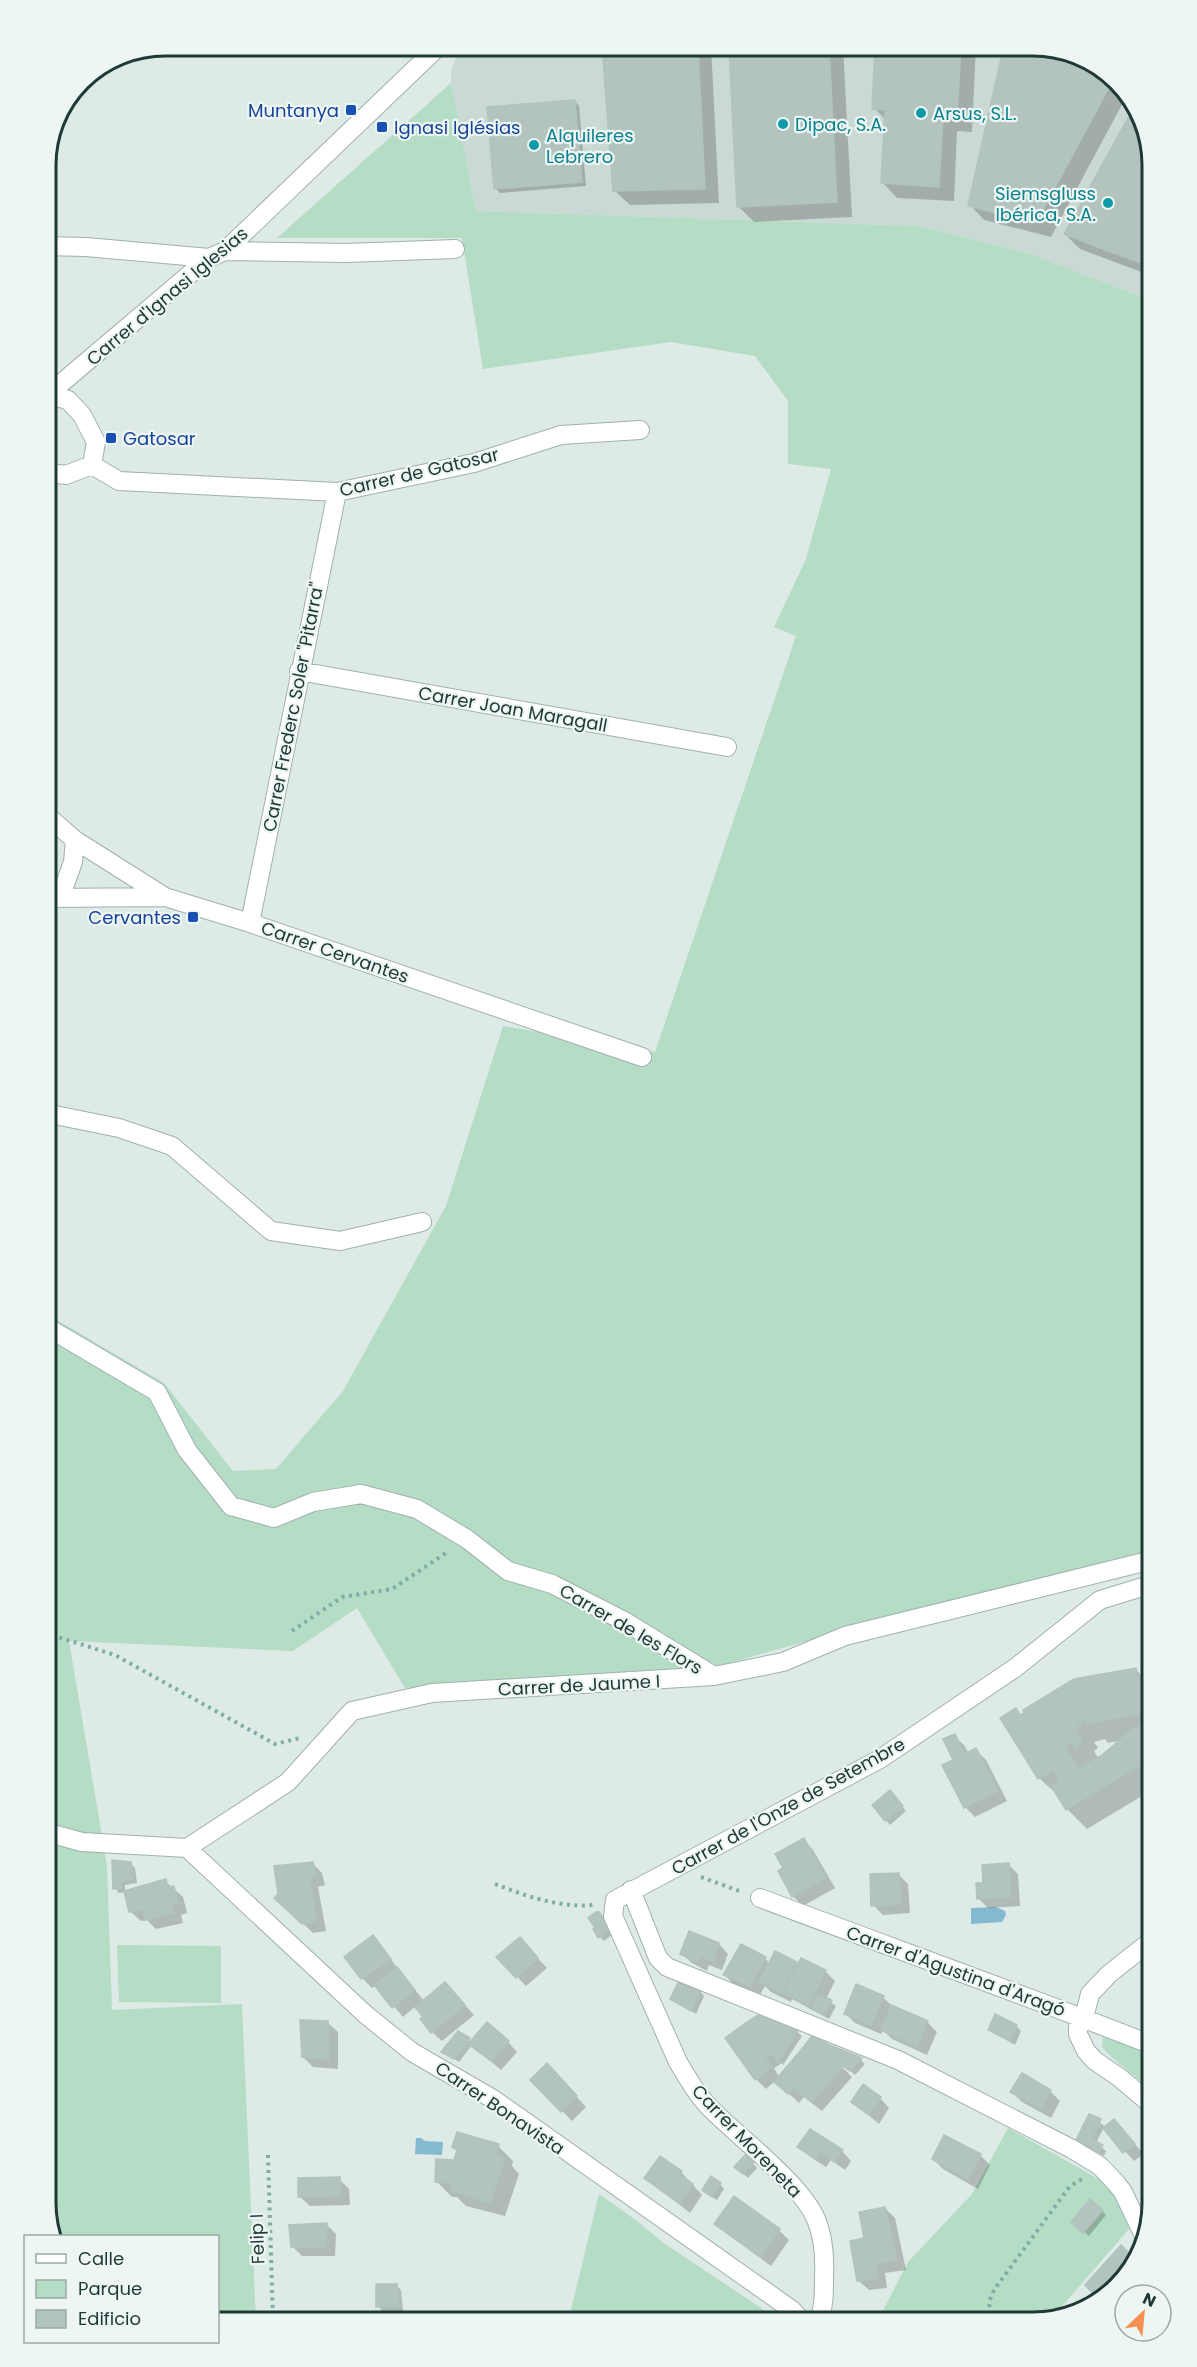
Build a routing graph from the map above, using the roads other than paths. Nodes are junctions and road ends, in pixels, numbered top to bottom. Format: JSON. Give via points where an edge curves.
{"nodes":[{"id":1,"x":418,"y":56,"type":"edge"},
{"id":2,"x":427,"y":56,"type":"edge"},
{"id":3,"x":419,"y":63,"type":"junction"},
{"id":4,"x":56,"y":246,"type":"edge"},
{"id":5,"x":454,"y":249,"type":"dead end"},
{"id":6,"x":217,"y":255,"type":"junction"},
{"id":7,"x":56,"y":389,"type":"edge"},
{"id":8,"x":56,"y":398,"type":"edge"},
{"id":9,"x":640,"y":430,"type":"dead end"},
{"id":10,"x":92,"y":465,"type":"junction"},
{"id":11,"x":56,"y":474,"type":"edge"},
{"id":12,"x":337,"y":492,"type":"junction"},
{"id":13,"x":299,"y":671,"type":"junction"},
{"id":14,"x":727,"y":747,"type":"dead end"},
{"id":15,"x":56,"y":824,"type":"edge"},
{"id":16,"x":75,"y":840,"type":"junction"},
{"id":17,"x":56,"y":891,"type":"edge"},
{"id":18,"x":165,"y":897,"type":"junction"},
{"id":19,"x":56,"y":898,"type":"edge"},
{"id":20,"x":250,"y":923,"type":"junction"},
{"id":21,"x":642,"y":1057,"type":"dead end"},
{"id":22,"x":56,"y":1115,"type":"edge"},
{"id":23,"x":422,"y":1222,"type":"dead end"},
{"id":24,"x":56,"y":1332,"type":"edge"},
{"id":25,"x":1142,"y":1562,"type":"edge"},
{"id":26,"x":1142,"y":1587,"type":"edge"},
{"id":27,"x":714,"y":1676,"type":"junction"},
{"id":28,"x":56,"y":1835,"type":"edge"},
{"id":29,"x":187,"y":1848,"type":"junction"},
{"id":30,"x":631,"y":1890,"type":"junction"},
{"id":31,"x":760,"y":1898,"type":"road end"},
{"id":32,"x":615,"y":1900,"type":"joint"},
{"id":33,"x":1142,"y":1948,"type":"edge"},
{"id":34,"x":1084,"y":2018,"type":"junction"},
{"id":35,"x":1142,"y":2041,"type":"edge"},
{"id":36,"x":1142,"y":2096,"type":"edge"},
{"id":37,"x":1139,"y":2226,"type":"edge"},
{"id":38,"x":794,"y":2312,"type":"edge"},
{"id":39,"x":821,"y":2312,"type":"edge"}],
"edges":[{"from":1,"to":3,"type":"street"},
{"from":2,"to":3,"type":"street","name":"Carrer d'Ignasi Iglesias"},
{"from":3,"to":6,"type":"street","name":"Carrer d'Ignasi Iglesias"},
{"from":4,"to":6,"type":"street"},
{"from":5,"to":6,"type":"street"},
{"from":6,"to":7,"type":"street","name":"Carrer d'Ignasi Iglesias"},
{"from":8,"to":10,"type":"street","via":[[68,400],[96,442]]},
{"from":9,"to":12,"type":"street","name":"Carrer de Gatosar","via":[[561,435],[474,463]]},
{"from":10,"to":11,"type":"street","via":[[66,475]]},
{"from":10,"to":12,"type":"street","name":"Carrer de Gatosar","via":[[119,481]]},
{"from":12,"to":13,"type":"street","name":"Carrer Frederc Soler \"Pitarra\""},
{"from":13,"to":14,"type":"street","name":"Carrer Joan Maragall"},
{"from":13,"to":20,"type":"street","name":"Carrer Frederc Soler \"Pitarra\""},
{"from":15,"to":16,"type":"street","name":"Carrer Cervantes"},
{"from":16,"to":17,"type":"street","via":[[73,862]]},
{"from":16,"to":18,"type":"street","name":"Carrer Cervantes"},
{"from":18,"to":19,"type":"street"},
{"from":18,"to":20,"type":"street","name":"Carrer Cervantes"},
{"from":20,"to":21,"type":"street","name":"Carrer Cervantes"},
{"from":22,"to":23,"type":"street","via":[[119,1128],[172,1146],[271,1231],[340,1241]]},
{"from":24,"to":27,"type":"street","name":"Carrer de les Flors","via":[[157,1392],[187,1450],[231,1506],[274,1518],[313,1502],[361,1494],[417,1509],[467,1539],[508,1571],[552,1584],[624,1621]]},
{"from":25,"to":27,"type":"street","name":"Carrer de Jaume I","via":[[845,1636],[783,1662]]},
{"from":26,"to":30,"type":"street","name":"Carrer de l'Onze de Setembre","via":[[1100,1600],[1015,1668],[880,1759]]},
{"from":27,"to":29,"type":"street","name":"Carrer de Jaume I","via":[[432,1693],[352,1711],[288,1782]]},
{"from":28,"to":29,"type":"street","via":[[82,1842]]},
{"from":29,"to":38,"type":"street","name":"Carrer Bonavista","via":[[388,2034],[493,2099]]},
{"from":30,"to":32,"type":"street","name":"Carrer de l'Onze de Setembre"},
{"from":30,"to":37,"type":"street","via":[[658,1958],[667,1967],[898,2060],[1072,2149],[1100,2166],[1116,2182]]},
{"from":31,"to":34,"type":"street","name":"Carrer d'Agustina d'Aragó"},
{"from":32,"to":39,"type":"street","name":"Carrer Moreneta","via":[[613,1916],[689,2080],[710,2108],[803,2197],[815,2217],[823,2239],[825,2262]]},
{"from":33,"to":34,"type":"street","via":[[1096,1986]]},
{"from":34,"to":35,"type":"street","name":"Carrer d'Agustina d'Aragó"},
{"from":34,"to":36,"type":"street","via":[[1078,2034],[1086,2051]]}]}
